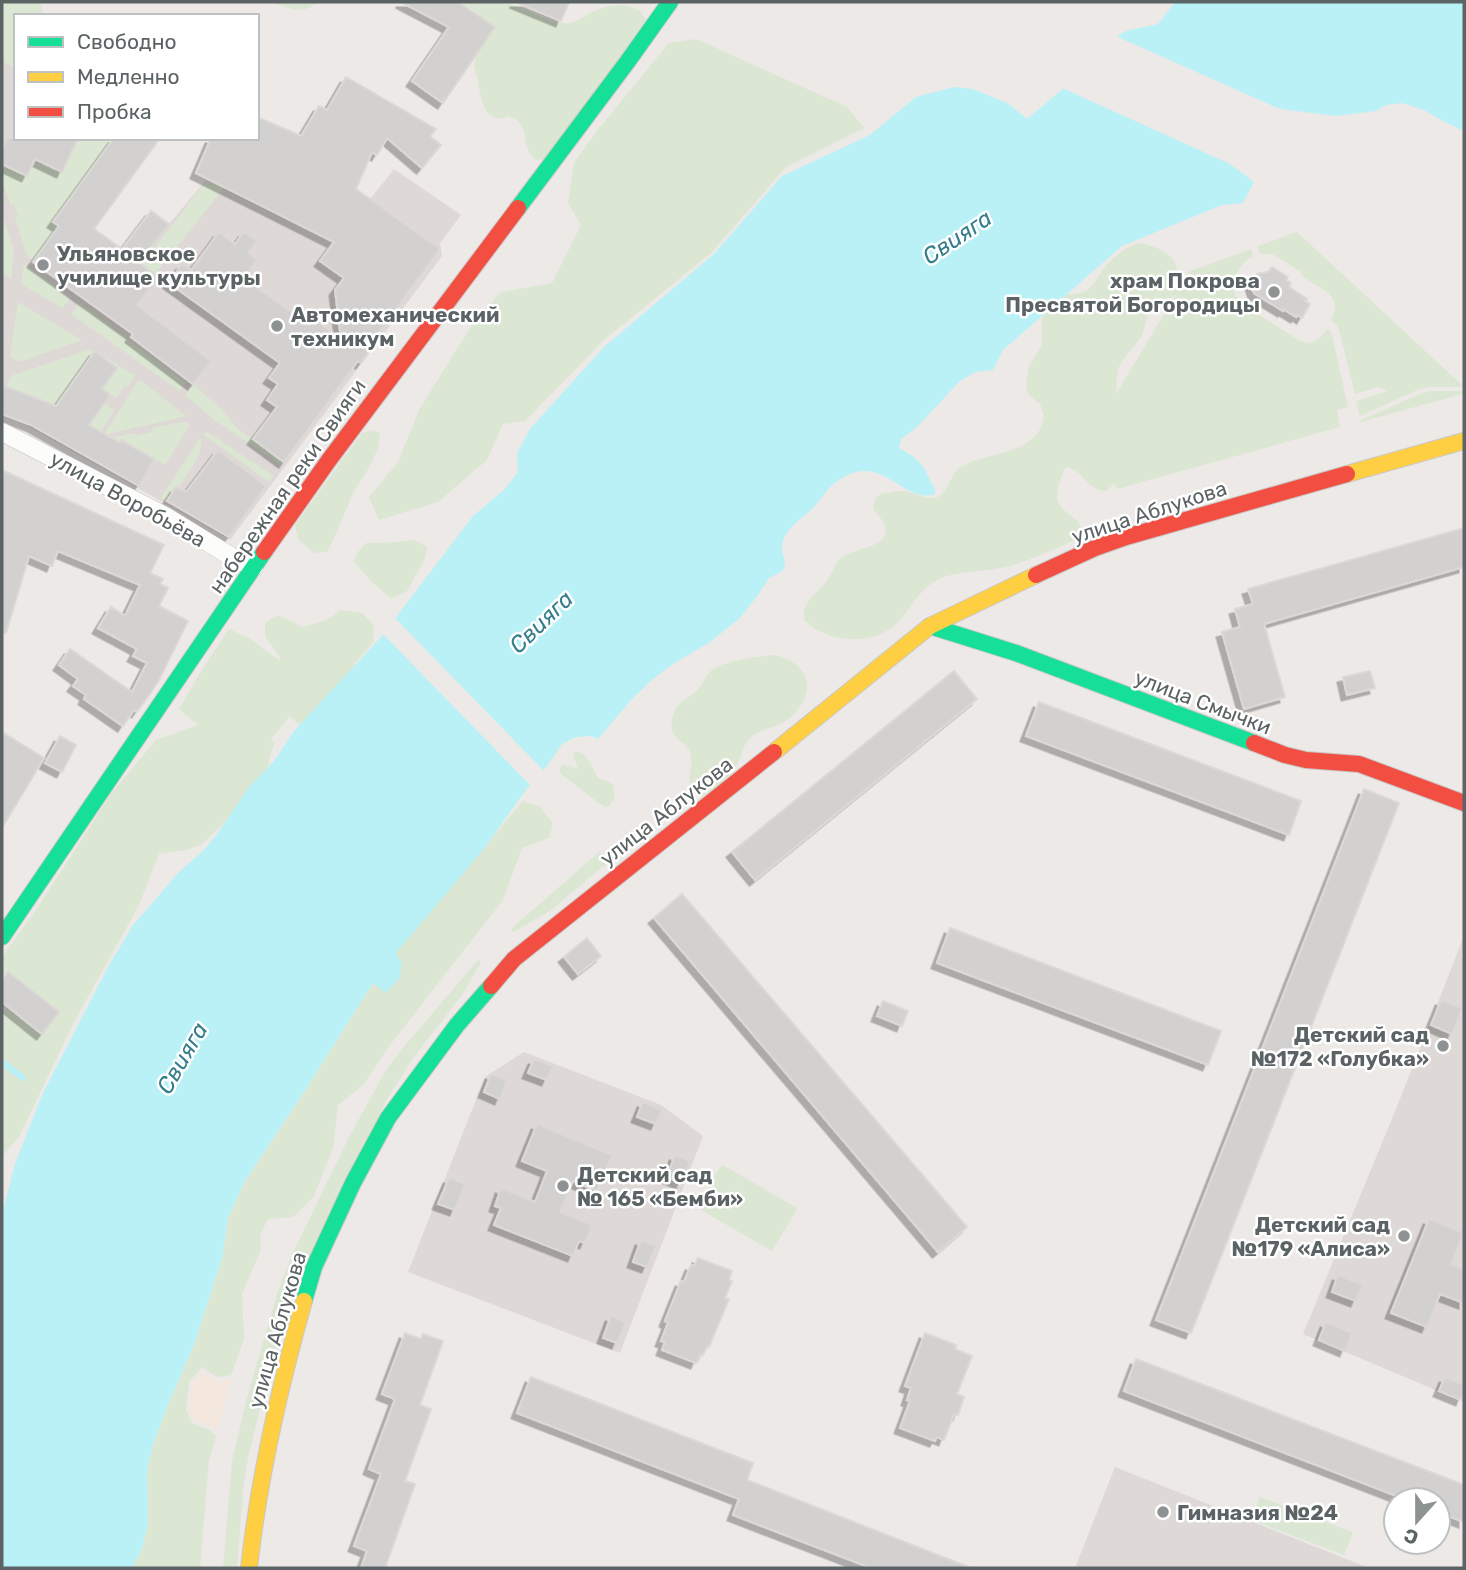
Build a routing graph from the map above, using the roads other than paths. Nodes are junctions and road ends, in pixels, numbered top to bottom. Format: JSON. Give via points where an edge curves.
{"nodes":[{"id":1,"x":670,"y":2,"type":"edge"},
{"id":2,"x":2,"y":432,"type":"edge"},
{"id":3,"x":1464,"y":441,"type":"edge"},
{"id":4,"x":254,"y":567,"type":"junction"},
{"id":5,"x":930,"y":626,"type":"junction"},
{"id":6,"x":1464,"y":803,"type":"edge"},
{"id":7,"x":2,"y":937,"type":"edge"},
{"id":8,"x":249,"y":1568,"type":"edge"}],
"edges":[{"from":1,"to":4,"type":"street","name":"набережная реки Свияги"},
{"from":2,"to":4,"type":"street","name":"улица Воробьёва"},
{"from":3,"to":5,"type":"street","name":"улица Аблукова","via":[[1126,537]]},
{"from":4,"to":7,"type":"street","name":"набережная реки Свияги"},
{"from":5,"to":6,"type":"street","name":"улица Смычки","via":[[1016,653],[1285,755],[1359,764]]},
{"from":5,"to":8,"type":"street","name":"улица Аблукова","via":[[514,959],[422,1070],[388,1118],[314,1267],[270,1432]]}]}
